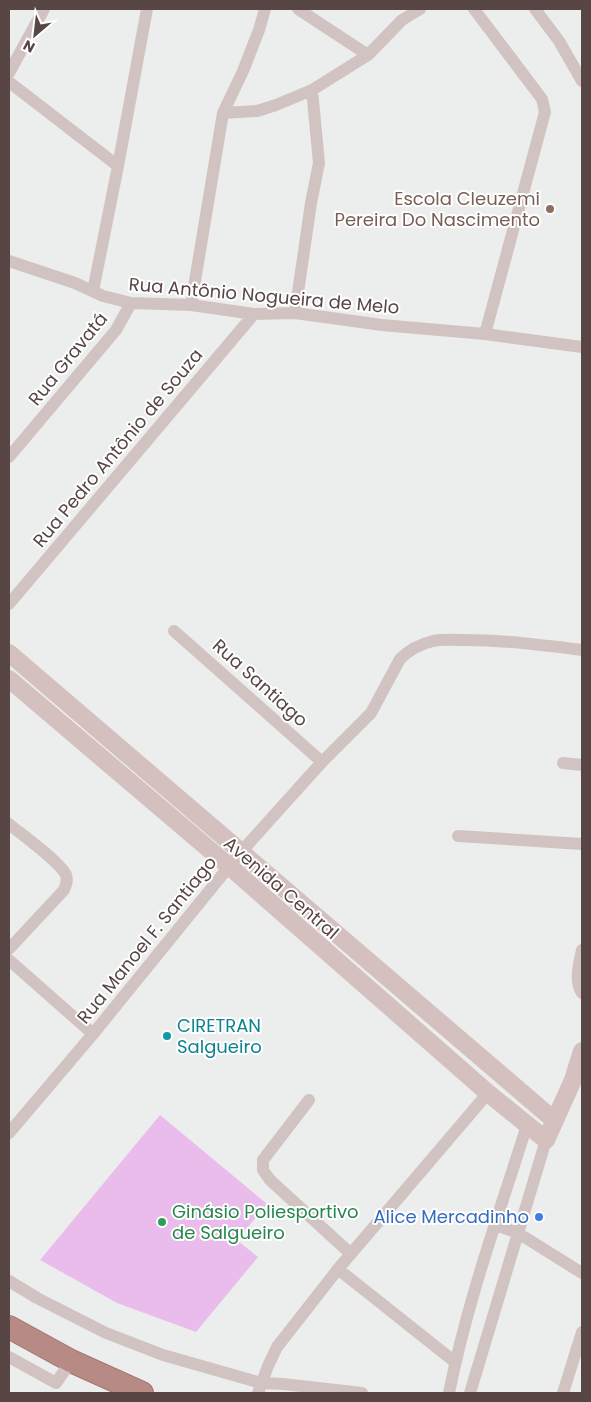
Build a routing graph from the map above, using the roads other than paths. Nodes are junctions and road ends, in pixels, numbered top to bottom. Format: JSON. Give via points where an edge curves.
{"nodes":[{"id":1,"x":44,"y":9,"type":"edge"},
{"id":2,"x":147,"y":9,"type":"edge"},
{"id":3,"x":265,"y":9,"type":"edge"},
{"id":4,"x":298,"y":9,"type":"edge"},
{"id":5,"x":420,"y":9,"type":"edge"},
{"id":6,"x":474,"y":9,"type":"edge"},
{"id":7,"x":535,"y":9,"type":"edge"},
{"id":8,"x":368,"y":56,"type":"junction"},
{"id":9,"x":9,"y":73,"type":"edge"},
{"id":10,"x":582,"y":81,"type":"edge"},
{"id":11,"x":9,"y":82,"type":"edge"},
{"id":12,"x":312,"y":90,"type":"junction"},
{"id":13,"x":223,"y":113,"type":"junction"},
{"id":14,"x":118,"y":166,"type":"junction"},
{"id":15,"x":9,"y":261,"type":"edge"},
{"id":16,"x":93,"y":291,"type":"junction"},
{"id":17,"x":132,"y":303,"type":"junction"},
{"id":18,"x":191,"y":305,"type":"junction"},
{"id":19,"x":295,"y":313,"type":"junction"},
{"id":20,"x":254,"y":314,"type":"junction"},
{"id":21,"x":485,"y":334,"type":"junction"},
{"id":22,"x":582,"y":347,"type":"edge"},
{"id":23,"x":9,"y":457,"type":"edge"},
{"id":24,"x":9,"y":604,"type":"edge"},
{"id":25,"x":174,"y":631,"type":"dead end"},
{"id":26,"x":582,"y":650,"type":"edge"},
{"id":27,"x":9,"y":653,"type":"edge"},
{"id":28,"x":9,"y":679,"type":"edge"},
{"id":29,"x":322,"y":762,"type":"junction"},
{"id":30,"x":563,"y":763,"type":"dead end"},
{"id":31,"x":582,"y":764,"type":"edge"},
{"id":32,"x":9,"y":824,"type":"edge"},
{"id":33,"x":458,"y":836,"type":"dead end"},
{"id":34,"x":582,"y":844,"type":"edge"},
{"id":35,"x":240,"y":853,"type":"junction"},
{"id":36,"x":230,"y":867,"type":"junction"},
{"id":37,"x":9,"y":948,"type":"edge"},
{"id":38,"x":582,"y":950,"type":"edge"},
{"id":39,"x":9,"y":960,"type":"edge"},
{"id":40,"x":582,"y":993,"type":"edge"},
{"id":41,"x":93,"y":1034,"type":"junction"},
{"id":42,"x":582,"y":1050,"type":"edge"},
{"id":43,"x":580,"y":1085,"type":"edge"},
{"id":44,"x":488,"y":1093,"type":"junction"},
{"id":45,"x":309,"y":1100,"type":"dead end"},
{"id":46,"x":555,"y":1121,"type":"junction"},
{"id":47,"x":11,"y":1124,"type":"edge"},
{"id":48,"x":527,"y":1125,"type":"junction"},
{"id":49,"x":546,"y":1140,"type":"junction"},
{"id":50,"x":496,"y":1225,"type":"junction"},
{"id":51,"x":518,"y":1233,"type":"junction"},
{"id":52,"x":352,"y":1254,"type":"junction"},
{"id":53,"x":338,"y":1269,"type":"junction"},
{"id":54,"x":582,"y":1273,"type":"edge"},
{"id":55,"x":9,"y":1282,"type":"edge"},
{"id":56,"x":9,"y":1327,"type":"edge"},
{"id":57,"x":582,"y":1332,"type":"edge"},
{"id":58,"x":9,"y":1358,"type":"edge"},
{"id":59,"x":71,"y":1361,"type":"junction"},
{"id":60,"x":455,"y":1362,"type":"junction"},
{"id":61,"x":53,"y":1388,"type":"edge"},
{"id":62,"x":260,"y":1388,"type":"edge"},
{"id":63,"x":142,"y":1393,"type":"edge"},
{"id":64,"x":362,"y":1393,"type":"edge"},
{"id":65,"x":449,"y":1393,"type":"edge"},
{"id":66,"x":470,"y":1393,"type":"edge"},
{"id":67,"x":563,"y":1393,"type":"edge"}],
"edges":[{"from":1,"to":9,"type":"street"},
{"from":2,"to":14,"type":"street"},
{"from":3,"to":13,"type":"street","via":[[243,71]]},
{"from":4,"to":8,"type":"street"},
{"from":5,"to":8,"type":"street","via":[[402,20]]},
{"from":6,"to":21,"type":"street","via":[[542,99],[545,112]]},
{"from":7,"to":10,"type":"street","via":[[559,41]]},
{"from":8,"to":12,"type":"street"},
{"from":11,"to":14,"type":"street"},
{"from":12,"to":13,"type":"street","via":[[257,110]]},
{"from":12,"to":19,"type":"street","via":[[319,163]]},
{"from":13,"to":18,"type":"street"},
{"from":14,"to":16,"type":"street"},
{"from":15,"to":16,"type":"street","name":"Rua Antônio Nogueira de Melo"},
{"from":16,"to":17,"type":"street","name":"Rua Antônio Nogueira de Melo"},
{"from":17,"to":18,"type":"street","name":"Rua Antônio Nogueira de Melo"},
{"from":17,"to":23,"type":"street","name":"Rua Gravatá","via":[[116,330]]},
{"from":18,"to":20,"type":"street","name":"Rua Antônio Nogueira de Melo"},
{"from":19,"to":20,"type":"street","name":"Rua Antônio Nogueira de Melo"},
{"from":19,"to":21,"type":"street","name":"Rua Antônio Nogueira de Melo"},
{"from":20,"to":24,"type":"street","name":"Rua Pedro Antônio de Souza"},
{"from":21,"to":22,"type":"street","name":"Rua Antônio Nogueira de Melo"},
{"from":25,"to":29,"type":"street","name":"Rua Santiago"},
{"from":26,"to":29,"type":"street","name":"Rua Manoel F. Santiago","via":[[479,640],[434,640],[417,647],[400,659],[370,713]]},
{"from":27,"to":35,"type":"street","name":"Avenida Central"},
{"from":28,"to":36,"type":"street","name":"Avenida Central"},
{"from":29,"to":35,"type":"street","name":"Rua Manoel F. Santiago"},
{"from":30,"to":31,"type":"street"},
{"from":32,"to":37,"type":"street","via":[[51,859],[65,873],[67,882],[64,890]]},
{"from":33,"to":34,"type":"street"},
{"from":35,"to":36,"type":"street","name":"Rua Manoel F. Santiago"},
{"from":35,"to":46,"type":"street","name":"Avenida Central"},
{"from":36,"to":41,"type":"street","name":"Rua Manoel F. Santiago"},
{"from":36,"to":44,"type":"street","name":"Avenida Central"},
{"from":38,"to":40,"type":"street","via":[[578,966]]},
{"from":39,"to":41,"type":"street"},
{"from":41,"to":47,"type":"street","name":"Rua Manoel F. Santiago"},
{"from":42,"to":43,"type":"street"},
{"from":43,"to":46,"type":"street"},
{"from":44,"to":48,"type":"street","name":"Avenida Central"},
{"from":44,"to":52,"type":"street"},
{"from":45,"to":52,"type":"street","via":[[263,1160],[263,1170],[296,1205]]},
{"from":46,"to":49,"type":"street"},
{"from":48,"to":49,"type":"street","name":"Avenida Central"},
{"from":48,"to":50,"type":"street"},
{"from":49,"to":51,"type":"street"},
{"from":50,"to":51,"type":"street"},
{"from":50,"to":60,"type":"street"},
{"from":51,"to":54,"type":"street"},
{"from":51,"to":66,"type":"street"},
{"from":52,"to":53,"type":"street"},
{"from":53,"to":60,"type":"street"},
{"from":53,"to":62,"type":"street","via":[[277,1347]]},
{"from":55,"to":62,"type":"street","via":[[106,1333]]},
{"from":56,"to":59,"type":"highway"},
{"from":57,"to":67,"type":"street"},
{"from":58,"to":61,"type":"street"},
{"from":59,"to":61,"type":"street"},
{"from":59,"to":63,"type":"highway"},
{"from":60,"to":65,"type":"street"},
{"from":62,"to":64,"type":"street","via":[[283,1384]]}]}
